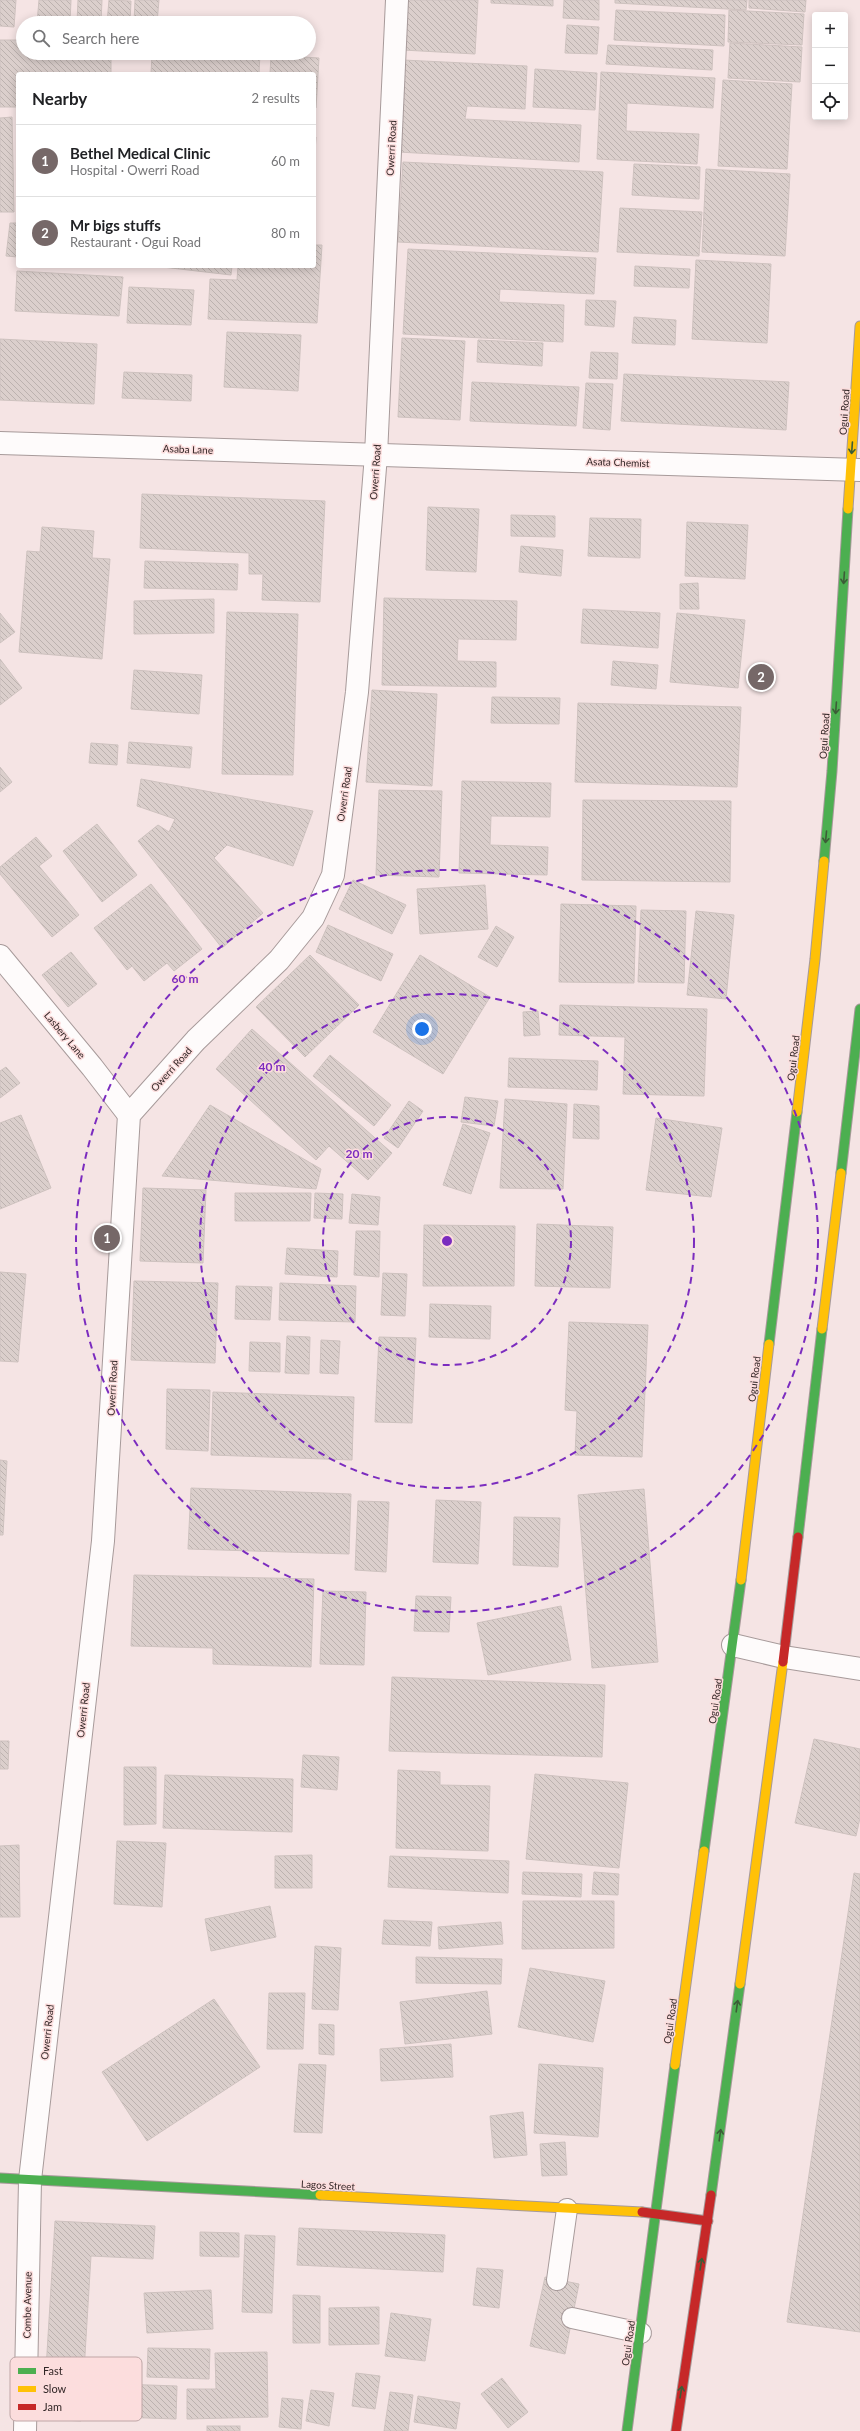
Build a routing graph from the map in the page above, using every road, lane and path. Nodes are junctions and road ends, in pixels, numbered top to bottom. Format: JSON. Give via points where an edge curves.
{"nodes":[{"id":1,"x":398,"y":0,"type":"edge"},
{"id":2,"x":860,"y":326,"type":"edge"},
{"id":3,"x":0,"y":443,"type":"edge"},
{"id":4,"x":376,"y":455,"type":"junction"},
{"id":5,"x":856,"y":470,"type":"edge"},
{"id":6,"x":0,"y":956,"type":"edge"},
{"id":7,"x":860,"y":1009,"type":"edge"},
{"id":8,"x":129,"y":1115,"type":"junction"},
{"id":9,"x":733,"y":1645,"type":"junction"},
{"id":10,"x":784,"y":1657,"type":"junction"},
{"id":11,"x":860,"y":1669,"type":"edge"},
{"id":12,"x":0,"y":2178,"type":"edge"},
{"id":13,"x":30,"y":2180,"type":"junction"},
{"id":14,"x":567,"y":2209,"type":"junction"},
{"id":15,"x":654,"y":2213,"type":"junction"},
{"id":16,"x":708,"y":2221,"type":"junction"},
{"id":17,"x":557,"y":2280,"type":"dead end"},
{"id":18,"x":572,"y":2318,"type":"dead end"},
{"id":19,"x":641,"y":2333,"type":"junction"},
{"id":20,"x":26,"y":2357,"type":"edge"},
{"id":21,"x":25,"y":2421,"type":"edge"},
{"id":22,"x":25,"y":2431,"type":"edge"},
{"id":23,"x":627,"y":2431,"type":"edge"},
{"id":24,"x":676,"y":2431,"type":"edge"}],
"edges":[{"from":1,"to":4,"type":"street","name":"Owerri Road"},
{"from":2,"to":5,"type":"main road","name":"Ogui Road","one_way":true},
{"from":3,"to":4,"type":"street","name":"Asaba Lane"},
{"from":4,"to":5,"type":"street","name":"Asata Chemist"},
{"from":4,"to":8,"type":"street","name":"Owerri Road","via":[[357,692],[333,875],[313,918],[279,960],[196,1040]]},
{"from":5,"to":9,"type":"main road","name":"Ogui Road","one_way":true,"via":[[815,959]]},
{"from":6,"to":8,"type":"street","name":"Lasbery Lane"},
{"from":7,"to":10,"type":"main road"},
{"from":8,"to":13,"type":"street","name":"Owerri Road","via":[[103,1541]]},
{"from":9,"to":10,"type":"street"},
{"from":9,"to":15,"type":"main road","name":"Ogui Road"},
{"from":10,"to":11,"type":"street"},
{"from":16,"to":10,"type":"main road","one_way":true},
{"from":12,"to":13,"type":"main road","name":"Lagos Street"},
{"from":13,"to":14,"type":"main road","name":"Lagos Street"},
{"from":13,"to":20,"type":"street","name":"Combe Avenue"},
{"from":14,"to":15,"type":"main road","name":"Lagos Street"},
{"from":14,"to":17,"type":"lane"},
{"from":15,"to":16,"type":"main road","name":"Lagos Street"},
{"from":15,"to":19,"type":"main road","name":"Ogui Road"},
{"from":24,"to":16,"type":"main road","one_way":true},
{"from":18,"to":19,"type":"lane"},
{"from":19,"to":23,"type":"main road","name":"Ogui Road"},
{"from":21,"to":22,"type":"street","name":"Combe Avenue"}]}
